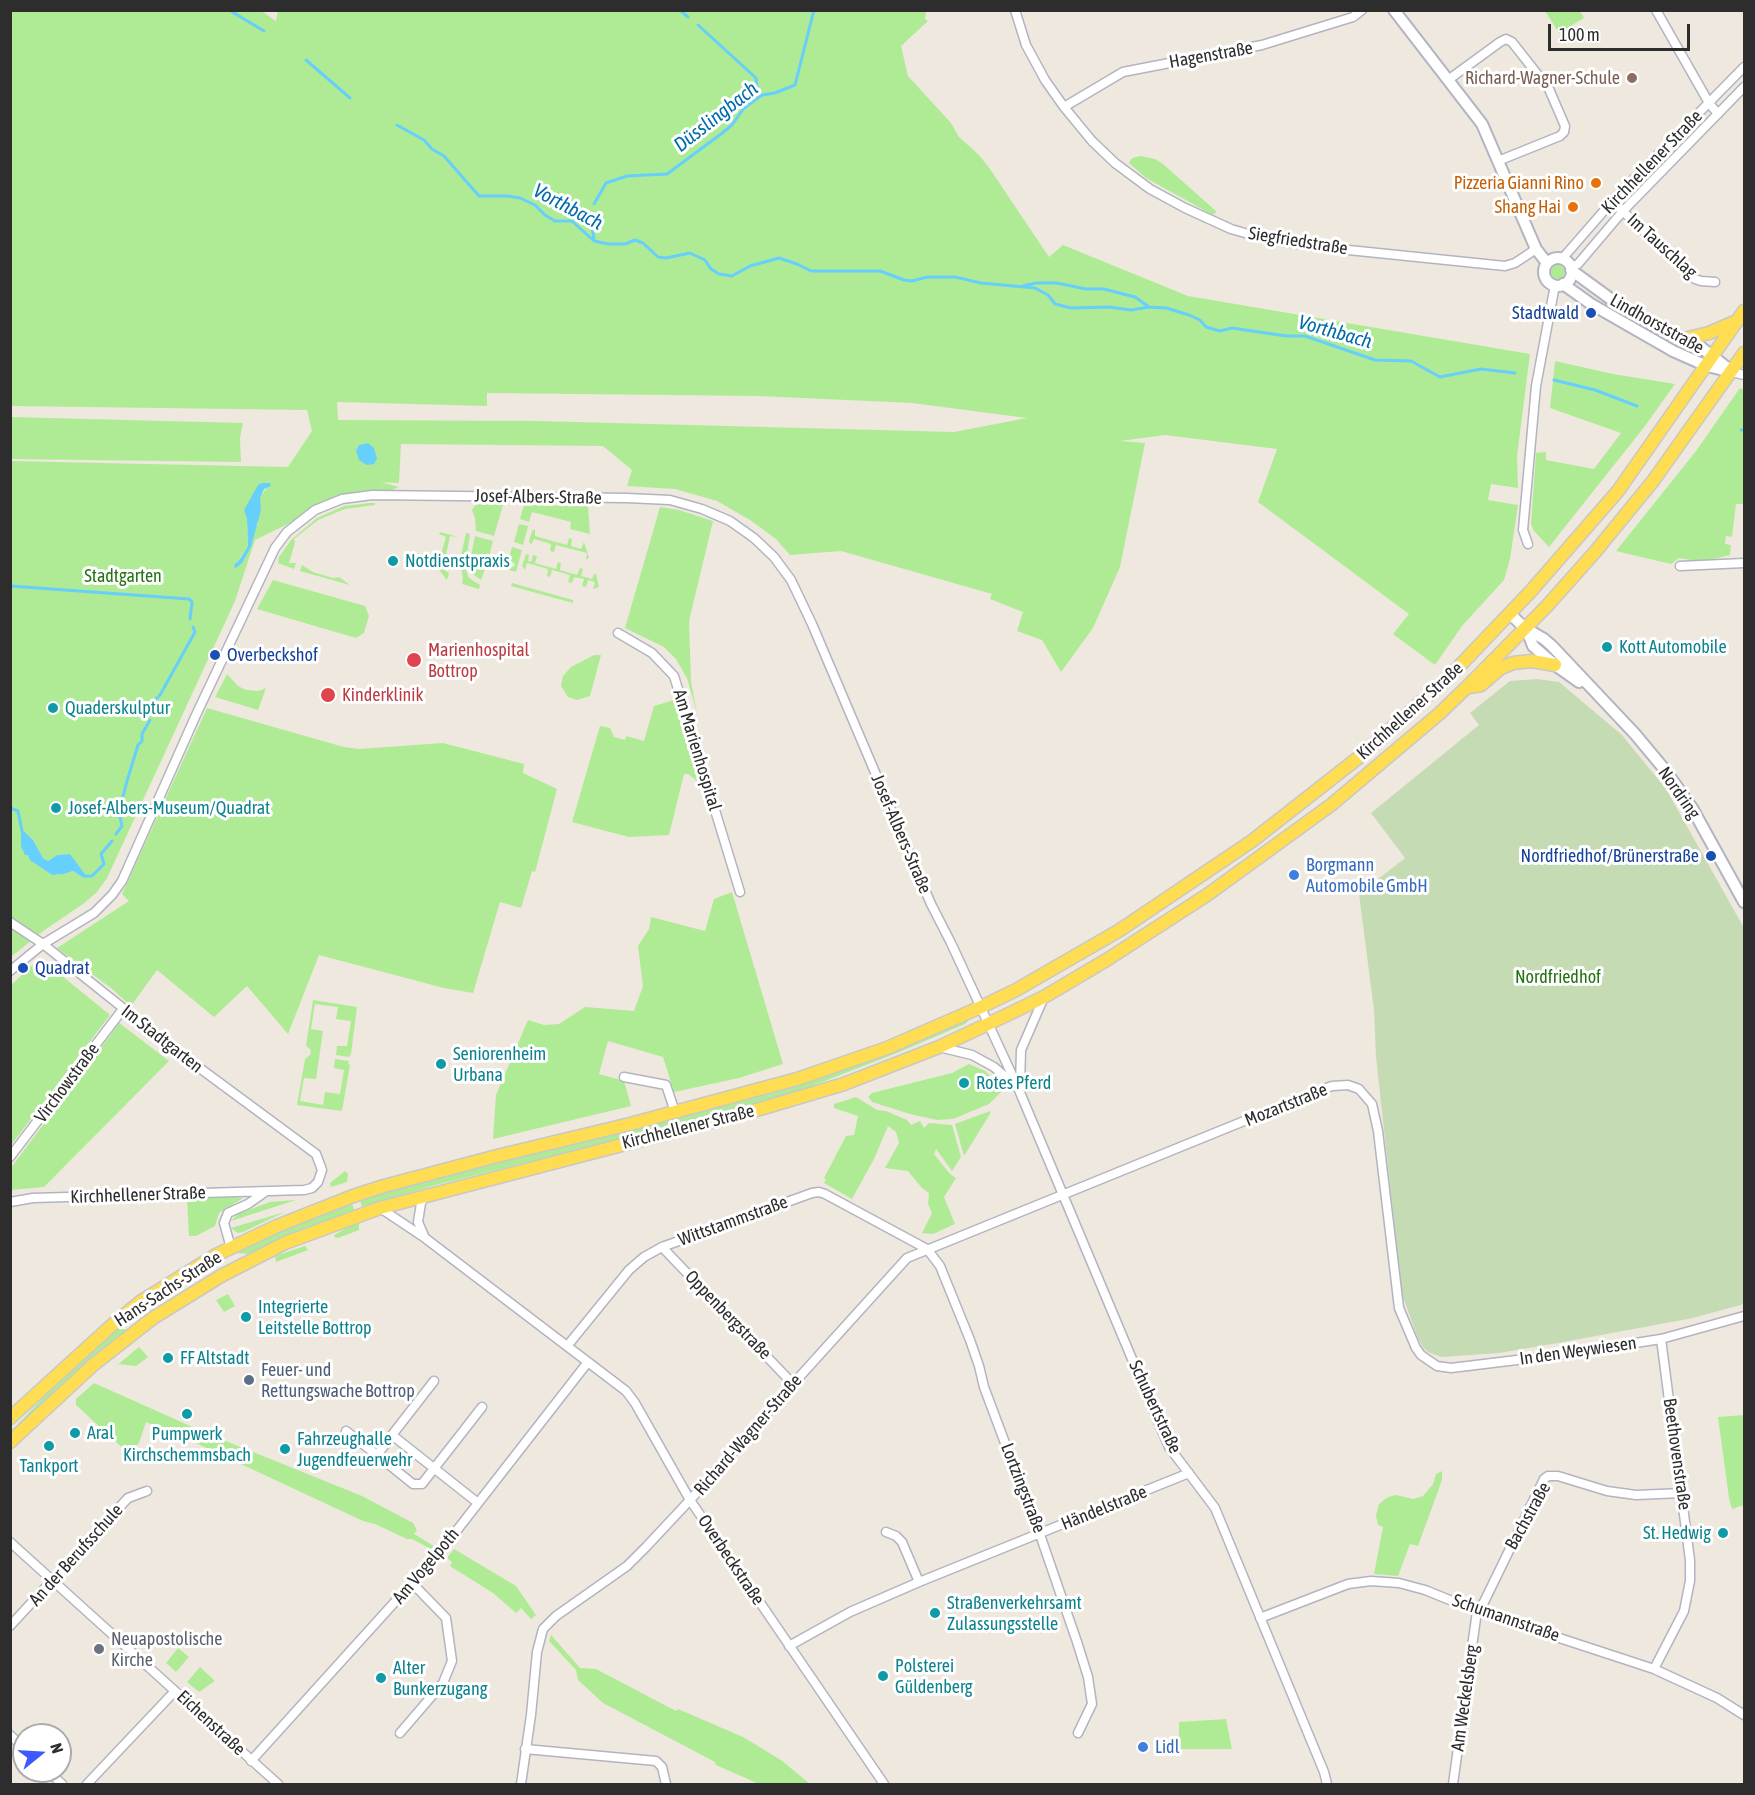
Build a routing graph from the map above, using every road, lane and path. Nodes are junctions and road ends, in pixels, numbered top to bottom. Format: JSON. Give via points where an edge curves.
{"nodes":[{"id":1,"x":1015,"y":10,"type":"edge"},
{"id":2,"x":1362,"y":10,"type":"edge"},
{"id":3,"x":1394,"y":10,"type":"edge"},
{"id":4,"x":1656,"y":10,"type":"edge"},
{"id":5,"x":1744,"y":67,"type":"edge"},
{"id":6,"x":1448,"y":80,"type":"junction"},
{"id":7,"x":1744,"y":87,"type":"edge"},
{"id":8,"x":1709,"y":103,"type":"junction"},
{"id":9,"x":1064,"y":107,"type":"junction"},
{"id":10,"x":1718,"y":114,"type":"junction"},
{"id":11,"x":1498,"y":161,"type":"junction"},
{"id":12,"x":1612,"y":201,"type":"junction"},
{"id":13,"x":1623,"y":211,"type":"junction"},
{"id":14,"x":1536,"y":249,"type":"junction"},
{"id":15,"x":1562,"y":258,"type":"junction"},
{"id":16,"x":1547,"y":263,"type":"junction"},
{"id":17,"x":1571,"y":269,"type":"junction"},
{"id":18,"x":1715,"y":282,"type":"dead end"},
{"id":19,"x":1559,"y":285,"type":"junction"},
{"id":20,"x":1741,"y":316,"type":"edge"},
{"id":21,"x":1684,"y":339,"type":"junction"},
{"id":22,"x":1744,"y":352,"type":"edge"},
{"id":23,"x":1710,"y":361,"type":"junction"},
{"id":24,"x":1738,"y":374,"type":"edge"},
{"id":25,"x":1528,"y":544,"type":"dead end"},
{"id":26,"x":1744,"y":563,"type":"edge"},
{"id":27,"x":1680,"y":566,"type":"dead end"},
{"id":28,"x":1510,"y":614,"type":"junction"},
{"id":29,"x":1525,"y":628,"type":"junction"},
{"id":30,"x":618,"y":633,"type":"dead end"},
{"id":31,"x":1555,"y":665,"type":"junction"},
{"id":32,"x":1467,"y":687,"type":"junction"},
{"id":33,"x":1598,"y":695,"type":"junction"},
{"id":34,"x":740,"y":892,"type":"dead end"},
{"id":35,"x":1744,"y":900,"type":"edge"},
{"id":36,"x":10,"y":922,"type":"edge"},
{"id":37,"x":44,"y":944,"type":"junction"},
{"id":38,"x":10,"y":971,"type":"edge"},
{"id":39,"x":1044,"y":997,"type":"junction"},
{"id":40,"x":981,"y":1007,"type":"junction"},
{"id":41,"x":123,"y":1009,"type":"junction"},
{"id":42,"x":988,"y":1024,"type":"junction"},
{"id":43,"x":939,"y":1047,"type":"junction"},
{"id":44,"x":624,"y":1077,"type":"dead end"},
{"id":45,"x":1019,"y":1090,"type":"junction"},
{"id":46,"x":675,"y":1112,"type":"junction"},
{"id":47,"x":316,"y":1154,"type":"joint"},
{"id":48,"x":10,"y":1157,"type":"edge"},
{"id":49,"x":384,"y":1186,"type":"joint"},
{"id":50,"x":266,"y":1192,"type":"junction"},
{"id":51,"x":426,"y":1194,"type":"junction"},
{"id":52,"x":1063,"y":1194,"type":"junction"},
{"id":53,"x":10,"y":1202,"type":"edge"},
{"id":54,"x":380,"y":1208,"type":"junction"},
{"id":55,"x":425,"y":1238,"type":"junction"},
{"id":56,"x":662,"y":1247,"type":"junction"},
{"id":57,"x":231,"y":1248,"type":"junction"},
{"id":58,"x":927,"y":1249,"type":"junction"},
{"id":59,"x":1744,"y":1317,"type":"edge"},
{"id":60,"x":1661,"y":1339,"type":"junction"},
{"id":61,"x":568,"y":1345,"type":"junction"},
{"id":62,"x":1416,"y":1348,"type":"joint"},
{"id":63,"x":588,"y":1362,"type":"junction"},
{"id":64,"x":434,"y":1381,"type":"dead end"},
{"id":65,"x":793,"y":1384,"type":"junction"},
{"id":66,"x":482,"y":1407,"type":"dead end"},
{"id":67,"x":10,"y":1418,"type":"edge"},
{"id":68,"x":346,"y":1431,"type":"dead end"},
{"id":69,"x":392,"y":1435,"type":"junction"},
{"id":70,"x":10,"y":1442,"type":"edge"},
{"id":71,"x":377,"y":1455,"type":"junction"},
{"id":72,"x":435,"y":1469,"type":"junction"},
{"id":73,"x":1189,"y":1473,"type":"junction"},
{"id":74,"x":147,"y":1491,"type":"dead end"},
{"id":75,"x":1682,"y":1493,"type":"junction"},
{"id":76,"x":690,"y":1500,"type":"junction"},
{"id":77,"x":478,"y":1503,"type":"junction"},
{"id":78,"x":886,"y":1532,"type":"dead end"},
{"id":79,"x":1040,"y":1533,"type":"junction"},
{"id":80,"x":10,"y":1542,"type":"edge"},
{"id":81,"x":919,"y":1581,"type":"junction"},
{"id":82,"x":53,"y":1582,"type":"junction"},
{"id":83,"x":412,"y":1583,"type":"junction"},
{"id":84,"x":1477,"y":1611,"type":"junction"},
{"id":85,"x":1260,"y":1618,"type":"junction"},
{"id":86,"x":10,"y":1626,"type":"edge"},
{"id":87,"x":789,"y":1646,"type":"junction"},
{"id":88,"x":1654,"y":1669,"type":"junction"},
{"id":89,"x":175,"y":1691,"type":"junction"},
{"id":90,"x":1744,"y":1715,"type":"edge"},
{"id":91,"x":400,"y":1733,"type":"dead end"},
{"id":92,"x":1078,"y":1733,"type":"dead end"},
{"id":93,"x":525,"y":1749,"type":"junction"},
{"id":94,"x":252,"y":1761,"type":"junction"},
{"id":95,"x":87,"y":1785,"type":"edge"},
{"id":96,"x":278,"y":1785,"type":"edge"},
{"id":97,"x":521,"y":1785,"type":"edge"},
{"id":98,"x":666,"y":1785,"type":"edge"},
{"id":99,"x":884,"y":1785,"type":"edge"},
{"id":100,"x":1327,"y":1785,"type":"edge"},
{"id":101,"x":1453,"y":1785,"type":"edge"}],
"edges":[{"from":1,"to":9,"type":"street","name":"Siegfriedstraße","via":[[1026,45]]},
{"from":2,"to":9,"type":"street","name":"Hagenstraße","via":[[1353,17],[1262,45],[1123,72]]},
{"from":3,"to":6,"type":"street"},
{"from":4,"to":8,"type":"street"},
{"from":5,"to":8,"type":"street","name":"Kirchhellener Straße"},
{"from":6,"to":11,"type":"street","via":[[1482,124]]},
{"from":6,"to":11,"type":"street","via":[[1506,39],[1548,89],[1561,115],[1564,132]]},
{"from":7,"to":10,"type":"street","name":"Kirchhellener Straße"},
{"from":8,"to":10,"type":"street"},
{"from":8,"to":12,"type":"street","name":"Kirchhellener Straße"},
{"from":9,"to":14,"type":"street","name":"Siegfriedstraße","via":[[1115,163],[1150,189],[1231,229],[1319,247],[1504,266]]},
{"from":10,"to":13,"type":"street","name":"Kirchhellener Straße"},
{"from":11,"to":14,"type":"street"},
{"from":12,"to":13,"type":"street","name":"Im Tauschlag"},
{"from":12,"to":15,"type":"street","name":"Kirchhellener Straße"},
{"from":13,"to":17,"type":"street","name":"Kirchhellener Straße"},
{"from":13,"to":18,"type":"street","name":"Im Tauschlag","via":[[1695,279]]},
{"from":14,"to":16,"type":"street"},
{"from":15,"to":16,"type":"street"},
{"from":15,"to":17,"type":"street"},
{"from":16,"to":19,"type":"street","via":[[1547,281]]},
{"from":17,"to":19,"type":"street","via":[[1569,279]]},
{"from":17,"to":21,"type":"street","name":"Lindhorststraße","via":[[1639,318]]},
{"from":19,"to":23,"type":"street","name":"Lindhorststraße","via":[[1673,351]]},
{"from":19,"to":25,"type":"street","via":[[1536,386],[1523,530]]},
{"from":20,"to":21,"type":"main road","via":[[1703,335]]},
{"from":20,"to":23,"type":"main road","name":"Kirchhellener Straße"},
{"from":21,"to":23,"type":"street","name":"Lindhorststraße","via":[[1698,345]]},
{"from":22,"to":24,"type":"main road","name":"Kirchhellener Straße"},
{"from":23,"to":24,"type":"street","name":"Lindhorststraße"},
{"from":23,"to":28,"type":"main road","name":"Kirchhellener Straße","via":[[1628,478]]},
{"from":24,"to":29,"type":"main road","name":"Kirchhellener Straße","via":[[1571,579]]},
{"from":26,"to":27,"type":"street"},
{"from":28,"to":29,"type":"street","name":"Nordring"},
{"from":28,"to":40,"type":"main road","name":"Kirchhellener Straße","via":[[1450,676],[1358,758],[1252,841],[1120,930]]},
{"from":29,"to":31,"type":"street","name":"Nordring","via":[[1533,646]]},
{"from":29,"to":32,"type":"main road","name":"Kirchhellener Straße"},
{"from":29,"to":33,"type":"street","name":"Nordring","via":[[1552,646]]},
{"from":30,"to":34,"type":"street","name":"Am Marienhospital","via":[[652,652],[674,676]]},
{"from":31,"to":32,"type":"main road","via":[[1514,663],[1501,668],[1481,685]]},
{"from":31,"to":33,"type":"street","name":"Nordring"},
{"from":32,"to":39,"type":"main road","name":"Kirchhellener Straße","via":[[1372,771],[1264,855],[1208,895]]},
{"from":33,"to":35,"type":"street","name":"Nordring","via":[[1678,789]]},
{"from":36,"to":37,"type":"street","name":"Im Stadtgarten"},
{"from":37,"to":38,"type":"street","name":"Josef-Albers-Straße"},
{"from":37,"to":40,"type":"street","name":"Josef-Albers-Straße","via":[[94,913],[122,881],[275,548],[287,532],[315,510],[342,499],[372,495],[670,500],[730,521],[760,544],[791,580],[931,904]]},
{"from":37,"to":41,"type":"street","name":"Im Stadtgarten"},
{"from":39,"to":42,"type":"main road","name":"Kirchhellener Straße"},
{"from":39,"to":45,"type":"street","name":"Schubertstraße","via":[[1021,1050]]},
{"from":40,"to":42,"type":"street"},
{"from":40,"to":46,"type":"main road","name":"Kirchhellener Straße","via":[[888,1048],[797,1079]]},
{"from":41,"to":47,"type":"street","name":"Im Stadtgarten"},
{"from":41,"to":48,"type":"street","name":"Virchowstraße"},
{"from":42,"to":43,"type":"main road","name":"Kirchhellener Straße"},
{"from":42,"to":45,"type":"street","name":"Schubertstraße"},
{"from":43,"to":45,"type":"street","name":"Schubertstraße","via":[[972,1055],[994,1067]]},
{"from":43,"to":51,"type":"main road","name":"Kirchhellener Straße","via":[[844,1084],[760,1109]]},
{"from":44,"to":46,"type":"street","name":"Kirchhellener Straße","via":[[666,1085]]},
{"from":45,"to":52,"type":"street","name":"Schubertstraße"},
{"from":46,"to":49,"type":"main road","name":"Kirchhellener Straße"},
{"from":47,"to":50,"type":"street","name":"Kirchhellener Straße","via":[[321,1176],[312,1188]]},
{"from":49,"to":57,"type":"main road","name":"Hans-Sachs-Straße"},
{"from":50,"to":53,"type":"street","name":"Kirchhellener Straße","via":[[33,1198]]},
{"from":50,"to":57,"type":"street","name":"Kirchhellener Straße","via":[[228,1214],[224,1223]]},
{"from":51,"to":54,"type":"main road","name":"Kirchhellener Straße"},
{"from":51,"to":55,"type":"street","via":[[418,1222]]},
{"from":52,"to":58,"type":"street","name":"Richard-Wagner-Straße"},
{"from":52,"to":62,"type":"street","name":"Mozartstraße","via":[[1332,1086],[1359,1089],[1375,1114],[1399,1308]]},
{"from":52,"to":73,"type":"street","name":"Schubertstraße","via":[[1169,1447]]},
{"from":54,"to":55,"type":"street","name":"Overbeckstraße"},
{"from":54,"to":70,"type":"main road","name":"Hans-Sachs-Straße","via":[[285,1243],[184,1298],[93,1365]]},
{"from":55,"to":61,"type":"street","name":"Overbeckstraße"},
{"from":56,"to":58,"type":"street","name":"Wittstammstraße","via":[[819,1192]]},
{"from":56,"to":61,"type":"street","name":"Wittstammstraße","via":[[628,1270]]},
{"from":56,"to":65,"type":"street","name":"Oppenbergstraße"},
{"from":57,"to":67,"type":"main road","name":"Hans-Sachs-Straße","via":[[140,1302]]},
{"from":58,"to":65,"type":"street","name":"Richard-Wagner-Straße","via":[[907,1258]]},
{"from":58,"to":79,"type":"street","name":"Lortzingstraße","via":[[940,1266],[962,1319]]},
{"from":59,"to":60,"type":"street","name":"In den Weywiesen"},
{"from":60,"to":62,"type":"street","name":"In den Weywiesen","via":[[1451,1368],[1437,1366]]},
{"from":60,"to":75,"type":"street","name":"Beethovenstraße"},
{"from":61,"to":63,"type":"street","name":"Overbeckstraße"},
{"from":63,"to":76,"type":"street","name":"Overbeckstraße","via":[[636,1402]]},
{"from":63,"to":77,"type":"street","name":"Am Vogelpoth"},
{"from":64,"to":69,"type":"street"},
{"from":65,"to":76,"type":"street","name":"Richard-Wagner-Straße"},
{"from":66,"to":72,"type":"street"},
{"from":68,"to":71,"type":"street"},
{"from":69,"to":71,"type":"street"},
{"from":69,"to":72,"type":"street"},
{"from":71,"to":72,"type":"street","via":[[416,1485],[425,1483]]},
{"from":72,"to":77,"type":"street"},
{"from":73,"to":79,"type":"street","name":"Händelstraße"},
{"from":73,"to":85,"type":"street","name":"Schubertstraße","via":[[1215,1508]]},
{"from":74,"to":82,"type":"street","name":"An der Berufsschule","via":[[128,1498]]},
{"from":75,"to":84,"type":"street","name":"Bachstraße","via":[[1636,1495],[1548,1476]]},
{"from":75,"to":88,"type":"street","name":"Beethovenstraße","via":[[1690,1560],[1689,1589],[1683,1611]]},
{"from":76,"to":87,"type":"street","name":"Overbeckstraße"},
{"from":76,"to":93,"type":"street","name":"Richard-Wagner-Straße","via":[[627,1566],[543,1629]]},
{"from":77,"to":83,"type":"street","name":"Am Vogelpoth"},
{"from":78,"to":81,"type":"street","via":[[902,1542]]},
{"from":79,"to":81,"type":"street","name":"Händelstraße"},
{"from":79,"to":92,"type":"street","name":"Lortzingstraße","via":[[1088,1677],[1092,1704]]},
{"from":80,"to":82,"type":"street","name":"Eichenstraße"},
{"from":81,"to":87,"type":"street","name":"Händelstraße","via":[[850,1612]]},
{"from":82,"to":86,"type":"street","name":"An der Berufsschule"},
{"from":82,"to":89,"type":"street","name":"Eichenstraße"},
{"from":83,"to":91,"type":"street","via":[[446,1618],[452,1661],[442,1683]]},
{"from":83,"to":94,"type":"street","name":"Am Vogelpoth"},
{"from":84,"to":85,"type":"street","name":"Schumannstraße","via":[[1425,1590],[1371,1581],[1336,1587]]},
{"from":84,"to":88,"type":"street","name":"Schumannstraße"},
{"from":84,"to":101,"type":"street","name":"Am Weckelsberg"},
{"from":85,"to":100,"type":"street","name":"Schubertstraße"},
{"from":87,"to":99,"type":"street","name":"Overbeckstraße"},
{"from":88,"to":90,"type":"street","name":"Schumannstraße"},
{"from":89,"to":94,"type":"street","name":"Eichenstraße"},
{"from":89,"to":95,"type":"street"},
{"from":93,"to":97,"type":"street","name":"Richard-Wagner-Straße"},
{"from":93,"to":98,"type":"street","via":[[656,1761],[662,1767]]},
{"from":94,"to":96,"type":"street","name":"Eichenstraße"}]}
